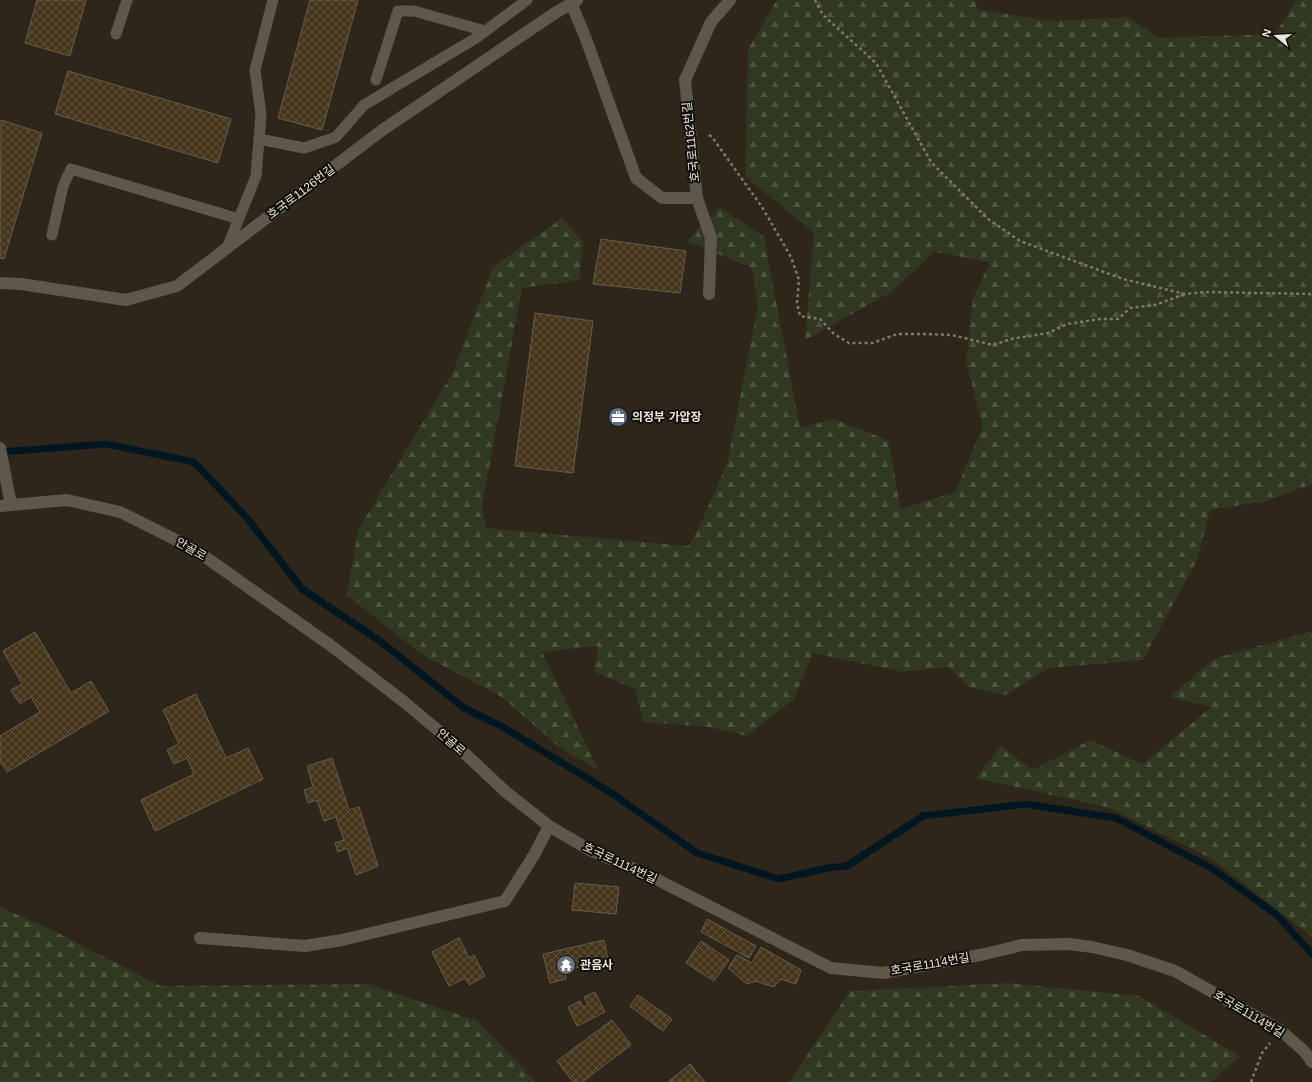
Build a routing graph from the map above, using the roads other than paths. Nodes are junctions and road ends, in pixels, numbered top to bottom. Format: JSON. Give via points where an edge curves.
{"nodes":[{"id":1,"x":127,"y":0,"type":"edge"},
{"id":2,"x":274,"y":0,"type":"edge"},
{"id":3,"x":527,"y":0,"type":"edge"},
{"id":4,"x":730,"y":0,"type":"edge"},
{"id":5,"x":574,"y":2,"type":"edge"},
{"id":6,"x":485,"y":31,"type":"junction"},
{"id":7,"x":116,"y":34,"type":"dead end"},
{"id":8,"x":376,"y":80,"type":"dead end"},
{"id":9,"x":260,"y":139,"type":"junction"},
{"id":10,"x":697,"y":198,"type":"junction"},
{"id":11,"x":239,"y":219,"type":"junction"},
{"id":12,"x":52,"y":235,"type":"dead end"},
{"id":13,"x":228,"y":248,"type":"junction"},
{"id":14,"x":0,"y":283,"type":"edge"},
{"id":15,"x":709,"y":294,"type":"dead end"},
{"id":16,"x":0,"y":448,"type":"edge"},
{"id":17,"x":6,"y":506,"type":"edge"},
{"id":18,"x":549,"y":826,"type":"junction"},
{"id":19,"x":200,"y":938,"type":"dead end"},
{"id":20,"x":1312,"y":1062,"type":"edge"}],
"edges":[{"from":1,"to":7,"type":"lane"},
{"from":2,"to":9,"type":"lane","via":[[255,70],[261,115]]},
{"from":3,"to":6,"type":"lane"},
{"from":4,"to":10,"type":"street","name":"호국로1162번길","via":[[711,22],[685,80]]},
{"from":5,"to":10,"type":"street","via":[[636,178],[662,198]]},
{"from":5,"to":13,"type":"street","name":"호국로1126번길","via":[[380,131]]},
{"from":6,"to":8,"type":"lane","via":[[414,12],[398,11]]},
{"from":6,"to":9,"type":"lane","via":[[364,105],[336,137],[304,148]]},
{"from":9,"to":11,"type":"lane","via":[[256,176]]},
{"from":10,"to":15,"type":"street","name":"호국로1162번길","via":[[711,238]]},
{"from":11,"to":12,"type":"lane","via":[[71,169],[63,186]]},
{"from":11,"to":13,"type":"lane"},
{"from":13,"to":14,"type":"street","name":"호국로1126번길","via":[[177,286],[126,300]]},
{"from":16,"to":17,"type":"street","via":[[6,474]]},
{"from":17,"to":18,"type":"street","name":"안골로","via":[[67,500],[120,512],[194,549],[330,645],[403,701],[506,792]]},
{"from":18,"to":19,"type":"street","via":[[505,901],[342,940],[304,946]]},
{"from":18,"to":20,"type":"street","name":"호국로1114번길","via":[[590,850],[650,876],[831,968],[883,973],[1022,945],[1069,944],[1092,947],[1127,955],[1175,971],[1280,1030],[1304,1051]]}]}
